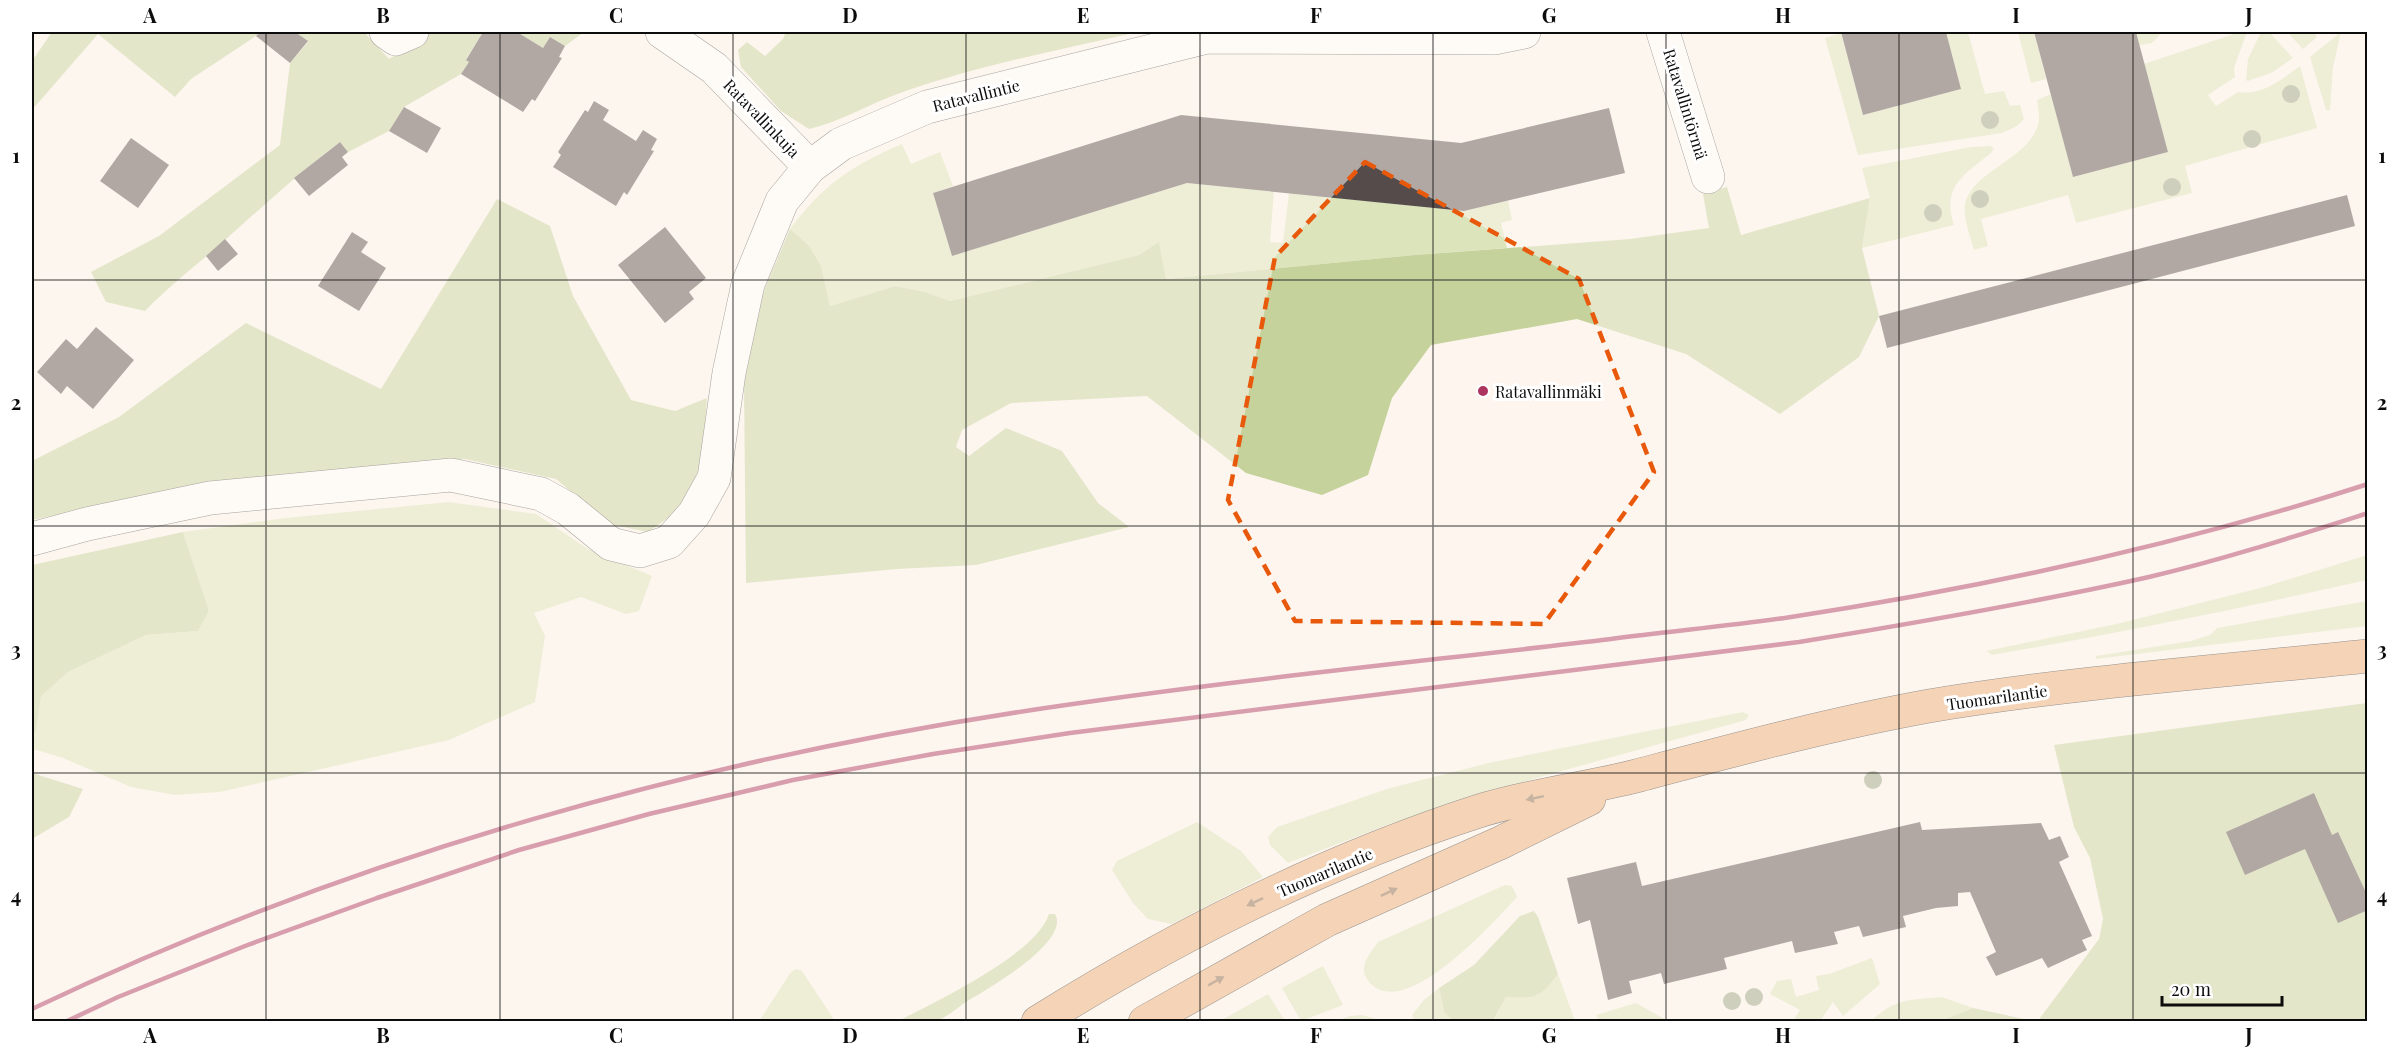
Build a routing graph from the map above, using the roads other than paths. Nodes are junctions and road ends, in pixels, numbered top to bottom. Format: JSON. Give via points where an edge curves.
{"nodes":[{"id":1,"x":386,"y":32,"type":"edge"},
{"id":2,"x":412,"y":32,"type":"edge"},
{"id":3,"x":662,"y":32,"type":"edge"},
{"id":4,"x":1524,"y":32,"type":"edge"},
{"id":5,"x":1663,"y":32,"type":"edge"},
{"id":6,"x":810,"y":167,"type":"junction"},
{"id":7,"x":1708,"y":177,"type":"dead end"},
{"id":8,"x":32,"y":539,"type":"edge"},
{"id":9,"x":2367,"y":656,"type":"edge"},
{"id":10,"x":1634,"y":777,"type":"junction"},
{"id":11,"x":1038,"y":1022,"type":"edge"},
{"id":12,"x":1145,"y":1022,"type":"edge"}],
"edges":[{"from":1,"to":2,"type":"street","via":[[396,39]]},
{"from":3,"to":6,"type":"street","name":"Ratavallinkuja","via":[[714,68]]},
{"from":4,"to":6,"type":"street","name":"Ratavallintie","via":[[1494,38],[1207,37],[927,107],[841,144]]},
{"from":5,"to":7,"type":"street","name":"Ratavallintörmä"},
{"from":6,"to":8,"type":"street","name":"Ratavallintie","via":[[782,201],[748,284],[729,373],[714,478],[694,514],[669,542],[640,551],[611,544],[568,509],[541,494],[451,475],[210,498]]},
{"from":9,"to":10,"type":"main road","name":"Tuomarilantie","via":[[1929,706],[1743,746]]},
{"from":10,"to":11,"type":"main road","name":"Tuomarilantie","one_way":true,"via":[[1482,810],[1388,845],[1213,922]]},
{"from":12,"to":10,"type":"main road","name":"Tuomarilantie","one_way":true,"via":[[1327,920],[1500,843]]}]}
